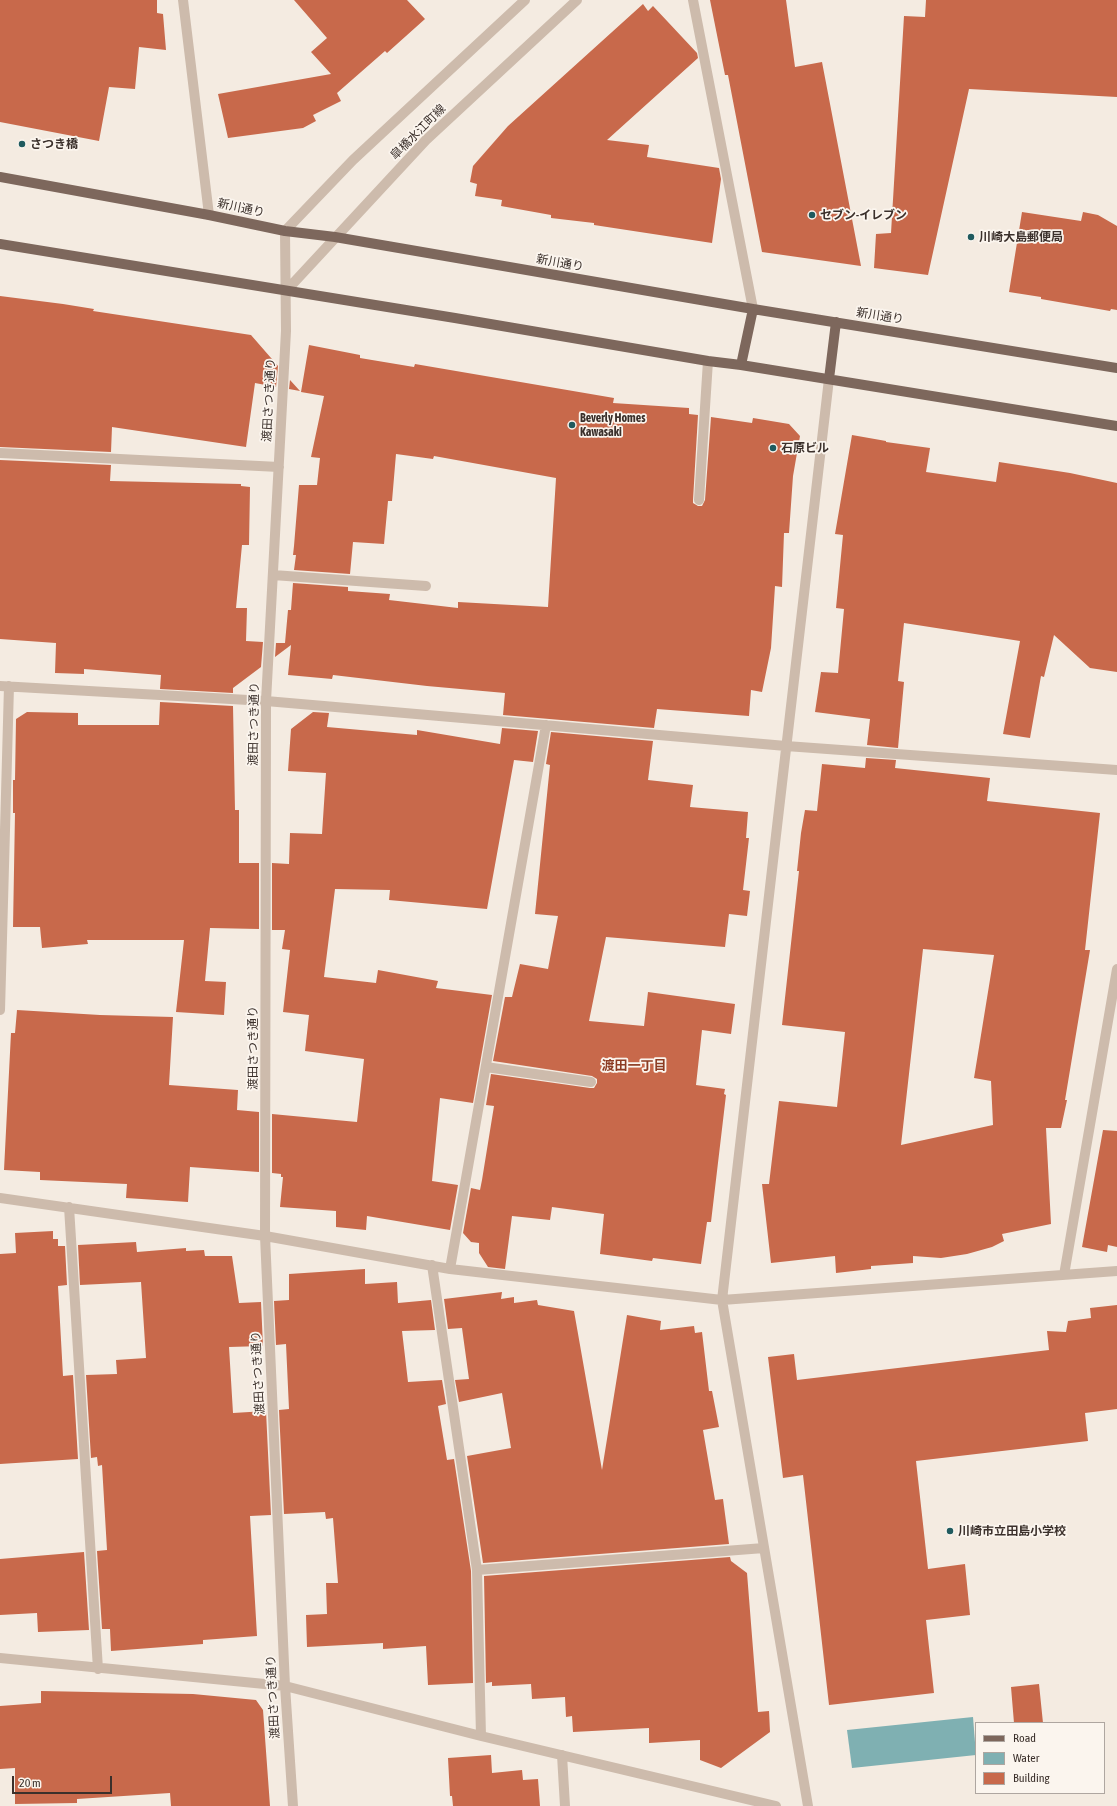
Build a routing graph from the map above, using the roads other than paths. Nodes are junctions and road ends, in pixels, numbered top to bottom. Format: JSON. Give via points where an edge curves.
{"nodes":[{"id":1,"x":183,"y":0,"type":"edge"},
{"id":2,"x":525,"y":0,"type":"edge"},
{"id":3,"x":577,"y":0,"type":"edge"},
{"id":4,"x":694,"y":0,"type":"edge"},
{"id":5,"x":0,"y":177,"type":"edge"},
{"id":6,"x":209,"y":214,"type":"junction"},
{"id":7,"x":285,"y":231,"type":"junction"},
{"id":8,"x":335,"y":237,"type":"junction"},
{"id":9,"x":0,"y":244,"type":"edge"},
{"id":10,"x":286,"y":291,"type":"junction"},
{"id":11,"x":753,"y":309,"type":"junction"},
{"id":12,"x":836,"y":322,"type":"junction"},
{"id":13,"x":708,"y":361,"type":"junction"},
{"id":14,"x":741,"y":365,"type":"junction"},
{"id":15,"x":1117,"y":368,"type":"edge"},
{"id":16,"x":829,"y":379,"type":"junction"},
{"id":17,"x":1117,"y":426,"type":"edge"},
{"id":18,"x":0,"y":453,"type":"edge"},
{"id":19,"x":279,"y":467,"type":"junction"},
{"id":20,"x":698,"y":500,"type":"dead end"},
{"id":21,"x":273,"y":575,"type":"junction"},
{"id":22,"x":426,"y":586,"type":"dead end"},
{"id":23,"x":4,"y":686,"type":"edge"},
{"id":24,"x":266,"y":701,"type":"junction"},
{"id":25,"x":546,"y":725,"type":"junction"},
{"id":26,"x":786,"y":746,"type":"junction"},
{"id":27,"x":1117,"y":770,"type":"edge"},
{"id":28,"x":1117,"y":969,"type":"edge"},
{"id":29,"x":0,"y":1010,"type":"edge"},
{"id":30,"x":486,"y":1067,"type":"junction"},
{"id":31,"x":591,"y":1082,"type":"dead end"},
{"id":32,"x":0,"y":1198,"type":"edge"},
{"id":33,"x":69,"y":1207,"type":"junction"},
{"id":34,"x":265,"y":1236,"type":"junction"},
{"id":35,"x":432,"y":1265,"type":"junction"},
{"id":36,"x":450,"y":1268,"type":"junction"},
{"id":37,"x":1117,"y":1271,"type":"edge"},
{"id":38,"x":1064,"y":1276,"type":"junction"},
{"id":39,"x":722,"y":1300,"type":"junction"},
{"id":40,"x":764,"y":1548,"type":"junction"},
{"id":41,"x":477,"y":1570,"type":"junction"},
{"id":42,"x":0,"y":1658,"type":"edge"},
{"id":43,"x":98,"y":1669,"type":"junction"},
{"id":44,"x":285,"y":1686,"type":"junction"},
{"id":45,"x":481,"y":1736,"type":"junction"},
{"id":46,"x":562,"y":1755,"type":"junction"},
{"id":47,"x":293,"y":1806,"type":"edge"},
{"id":48,"x":565,"y":1806,"type":"edge"},
{"id":49,"x":776,"y":1806,"type":"edge"},
{"id":50,"x":808,"y":1806,"type":"edge"}],
"edges":[{"from":1,"to":6,"type":"street"},
{"from":2,"to":7,"type":"street","name":"皐橋水江町線","via":[[353,160]]},
{"from":3,"to":8,"type":"street","name":"皐橋水江町線","via":[[426,140]]},
{"from":4,"to":11,"type":"street"},
{"from":5,"to":6,"type":"main road","name":"新川通り"},
{"from":6,"to":7,"type":"main road","name":"新川通り"},
{"from":7,"to":8,"type":"main road","name":"新川通り"},
{"from":7,"to":10,"type":"street","name":"渡田さつき通り"},
{"from":8,"to":10,"type":"street","name":"皐橋水江町線"},
{"from":8,"to":11,"type":"main road","name":"新川通り"},
{"from":9,"to":10,"type":"main road"},
{"from":10,"to":13,"type":"main road"},
{"from":10,"to":19,"type":"street","name":"渡田さつき通り"},
{"from":11,"to":12,"type":"main road","name":"新川通り"},
{"from":11,"to":14,"type":"main road"},
{"from":12,"to":15,"type":"main road","name":"新川通り"},
{"from":12,"to":16,"type":"main road"},
{"from":13,"to":14,"type":"main road"},
{"from":13,"to":20,"type":"street"},
{"from":14,"to":16,"type":"main road"},
{"from":16,"to":17,"type":"main road"},
{"from":16,"to":26,"type":"street"},
{"from":18,"to":19,"type":"street"},
{"from":19,"to":21,"type":"street","name":"渡田さつき通り"},
{"from":21,"to":22,"type":"street"},
{"from":21,"to":24,"type":"street","name":"渡田さつき通り"},
{"from":23,"to":24,"type":"street"},
{"from":23,"to":29,"type":"street"},
{"from":24,"to":25,"type":"street"},
{"from":24,"to":34,"type":"street","name":"渡田さつき通り"},
{"from":25,"to":26,"type":"street"},
{"from":25,"to":30,"type":"street"},
{"from":26,"to":27,"type":"street"},
{"from":26,"to":39,"type":"street"},
{"from":28,"to":38,"type":"street"},
{"from":30,"to":31,"type":"street"},
{"from":30,"to":36,"type":"street"},
{"from":32,"to":33,"type":"street"},
{"from":33,"to":34,"type":"street"},
{"from":33,"to":43,"type":"street"},
{"from":34,"to":35,"type":"street"},
{"from":34,"to":44,"type":"street","name":"渡田さつき通り"},
{"from":35,"to":36,"type":"street"},
{"from":35,"to":41,"type":"street"},
{"from":36,"to":39,"type":"street"},
{"from":37,"to":38,"type":"street"},
{"from":38,"to":39,"type":"street"},
{"from":39,"to":40,"type":"street"},
{"from":40,"to":41,"type":"street"},
{"from":40,"to":50,"type":"street"},
{"from":41,"to":45,"type":"street"},
{"from":42,"to":43,"type":"street"},
{"from":43,"to":44,"type":"street"},
{"from":44,"to":45,"type":"street"},
{"from":44,"to":47,"type":"street","name":"渡田さつき通り"},
{"from":45,"to":46,"type":"street"},
{"from":46,"to":48,"type":"street"},
{"from":46,"to":49,"type":"street"}]}
